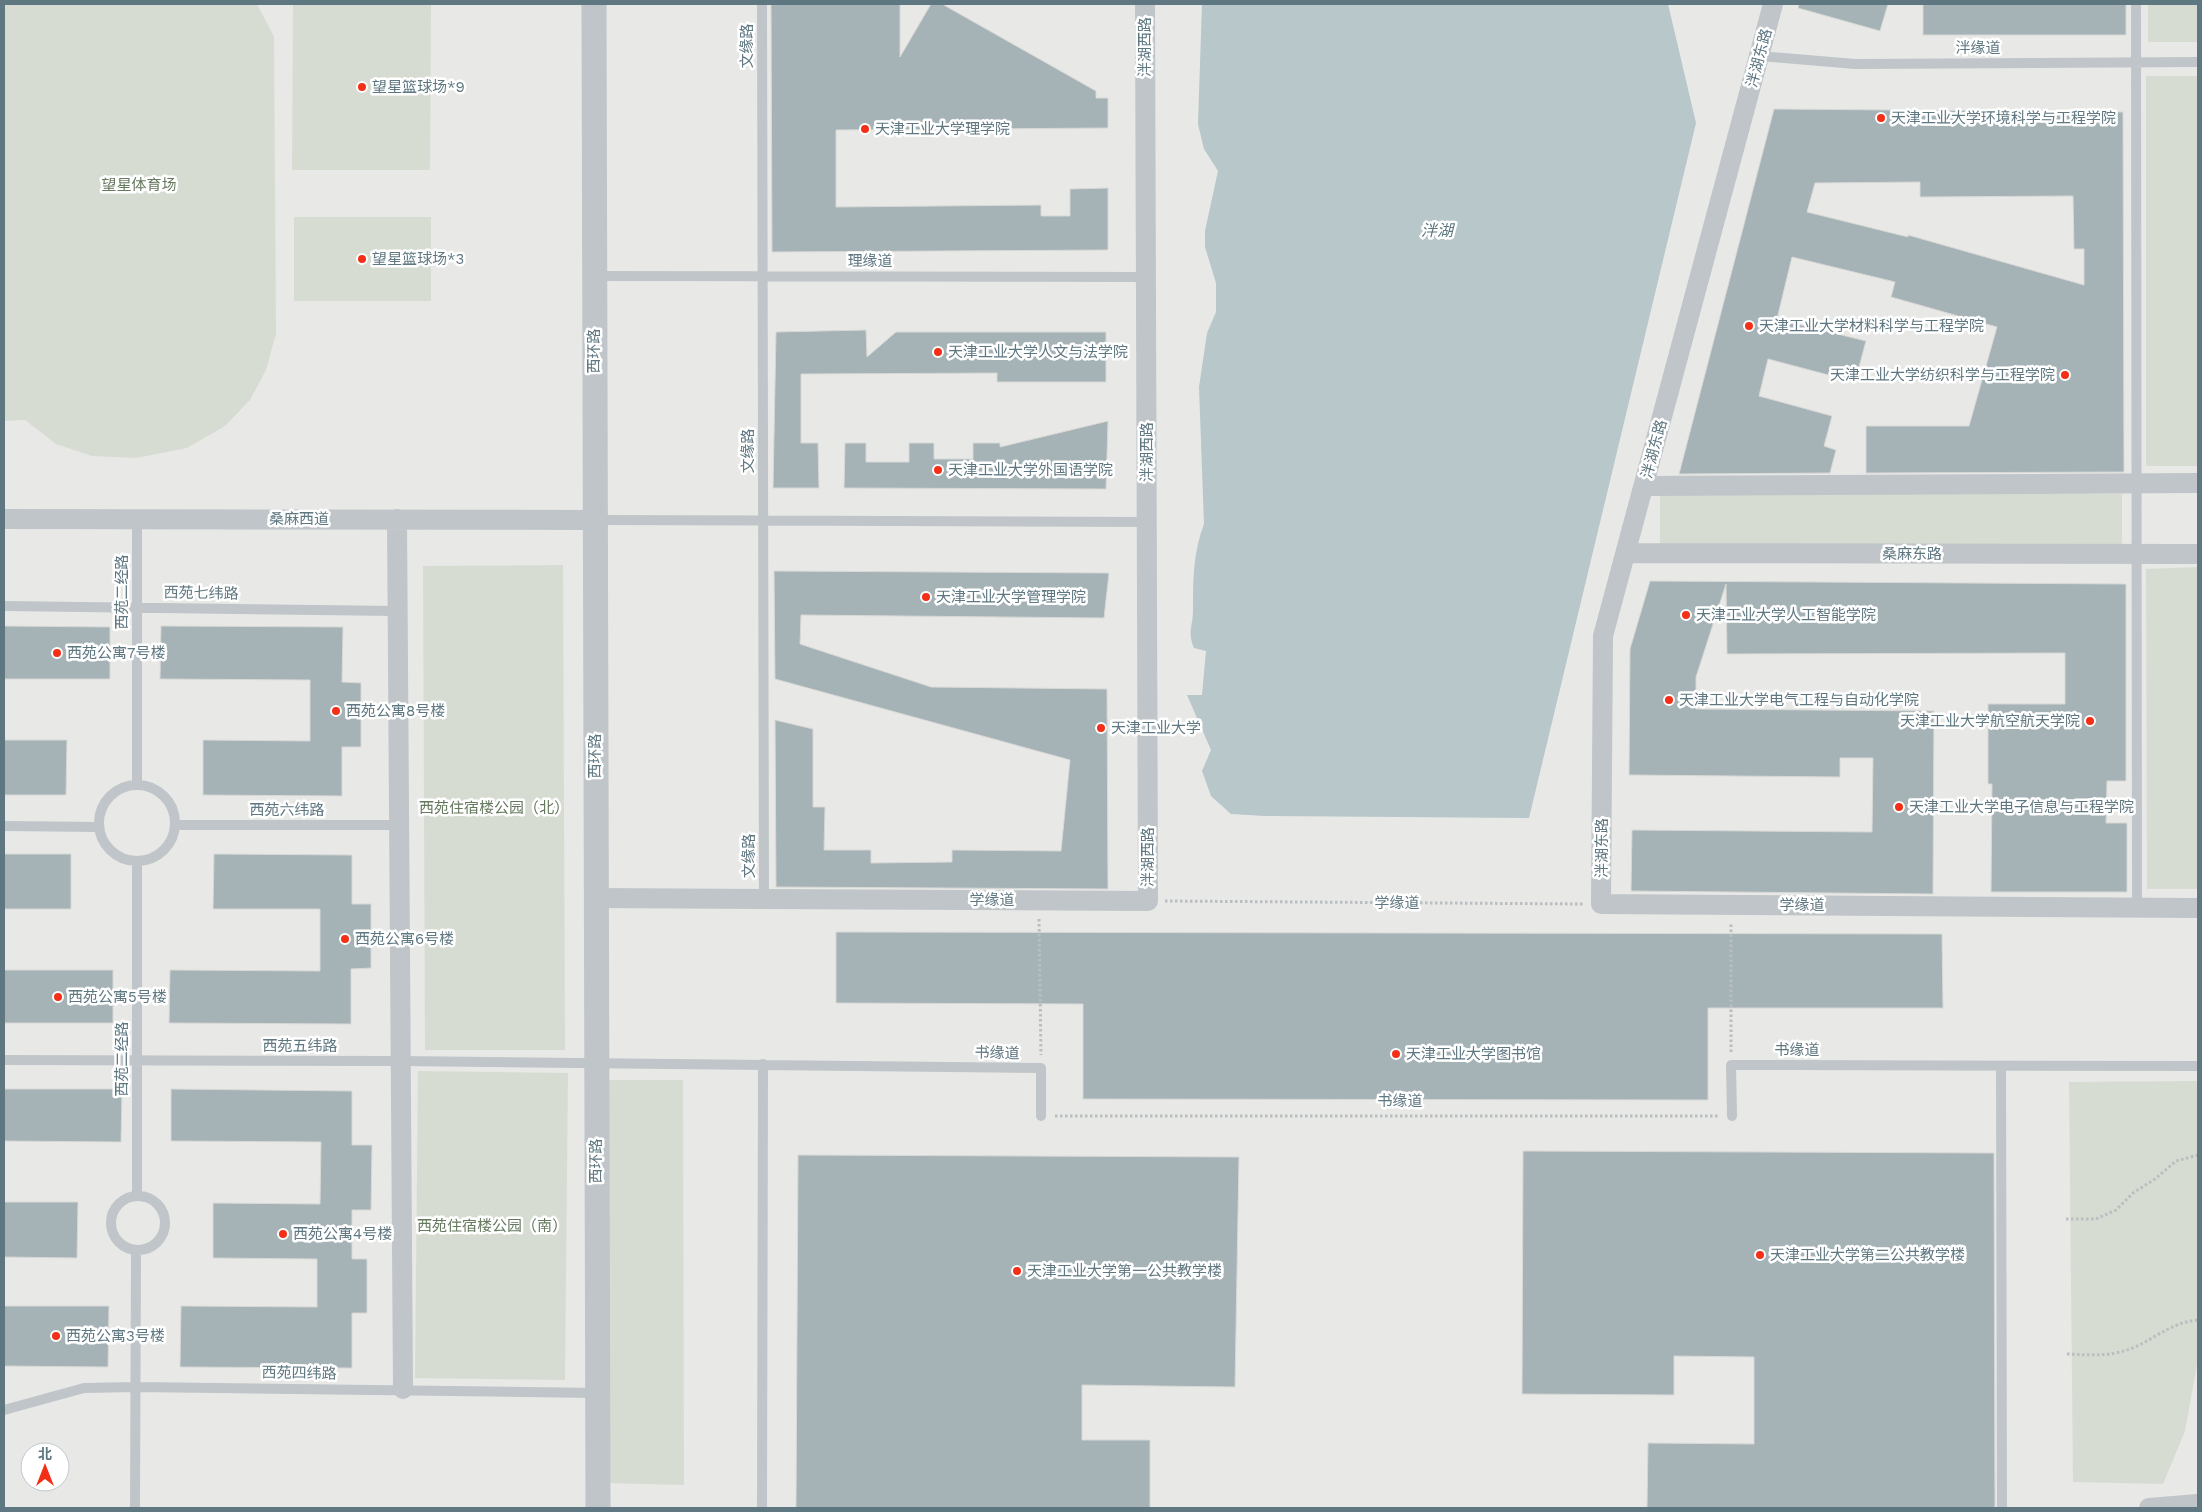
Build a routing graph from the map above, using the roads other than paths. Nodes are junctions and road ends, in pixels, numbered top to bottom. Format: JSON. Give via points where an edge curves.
{"nodes":[{"id":1,"x":594,"y":4,"type":"edge"},
{"id":2,"x":762,"y":4,"type":"edge"},
{"id":3,"x":1145,"y":4,"type":"edge"},
{"id":4,"x":1773,"y":4,"type":"edge"},
{"id":5,"x":2136,"y":4,"type":"edge"},
{"id":6,"x":1759,"y":56,"type":"junction"},
{"id":7,"x":2137,"y":62,"type":"junction"},
{"id":8,"x":2198,"y":62,"type":"edge"},
{"id":9,"x":594,"y":276,"type":"junction"},
{"id":10,"x":763,"y":276,"type":"junction"},
{"id":11,"x":1146,"y":277,"type":"junction"},
{"id":12,"x":2136,"y":484,"type":"junction"},
{"id":13,"x":2198,"y":484,"type":"edge"},
{"id":14,"x":1644,"y":486,"type":"junction"},
{"id":15,"x":4,"y":519,"type":"edge"},
{"id":16,"x":137,"y":519,"type":"junction"},
{"id":17,"x":397,"y":519,"type":"junction"},
{"id":18,"x":594,"y":520,"type":"junction"},
{"id":19,"x":764,"y":521,"type":"junction"},
{"id":20,"x":1148,"y":522,"type":"junction"},
{"id":21,"x":1626,"y":553,"type":"junction"},
{"id":22,"x":2198,"y":554,"type":"edge"},
{"id":23,"x":2136,"y":555,"type":"junction"},
{"id":24,"x":4,"y":606,"type":"edge"},
{"id":25,"x":137,"y":607,"type":"junction"},
{"id":26,"x":397,"y":611,"type":"junction"},
{"id":27,"x":137,"y":785,"type":"junction"},
{"id":28,"x":176,"y":825,"type":"junction"},
{"id":29,"x":399,"y":825,"type":"junction"},
{"id":30,"x":4,"y":826,"type":"edge"},
{"id":31,"x":99,"y":827,"type":"junction"},
{"id":32,"x":137,"y":862,"type":"junction"},
{"id":33,"x":595,"y":898,"type":"junction"},
{"id":34,"x":764,"y":899,"type":"junction"},
{"id":35,"x":1148,"y":901,"type":"joint"},
{"id":36,"x":1602,"y":904,"type":"joint"},
{"id":37,"x":2137,"y":907,"type":"junction"},
{"id":38,"x":2198,"y":908,"type":"edge"},
{"id":39,"x":4,"y":1060,"type":"edge"},
{"id":40,"x":137,"y":1060,"type":"junction"},
{"id":41,"x":400,"y":1060,"type":"junction"},
{"id":42,"x":596,"y":1062,"type":"junction"},
{"id":43,"x":763,"y":1064,"type":"junction"},
{"id":44,"x":2001,"y":1066,"type":"junction"},
{"id":45,"x":2198,"y":1066,"type":"edge"},
{"id":46,"x":1041,"y":1116,"type":"road end"},
{"id":47,"x":1732,"y":1116,"type":"road end"},
{"id":48,"x":137,"y":1196,"type":"junction"},
{"id":49,"x":136,"y":1250,"type":"junction"},
{"id":50,"x":136,"y":1387,"type":"junction"},
{"id":51,"x":403,"y":1389,"type":"junction"},
{"id":52,"x":596,"y":1393,"type":"junction"},
{"id":53,"x":4,"y":1410,"type":"edge"},
{"id":54,"x":2198,"y":1504,"type":"edge"},
{"id":55,"x":135,"y":1508,"type":"edge"},
{"id":56,"x":598,"y":1508,"type":"edge"},
{"id":57,"x":762,"y":1508,"type":"edge"},
{"id":58,"x":2002,"y":1508,"type":"edge"},
{"id":59,"x":2149,"y":1508,"type":"edge"}],
"edges":[{"from":1,"to":9,"type":"street","name":"西环路"},
{"from":2,"to":10,"type":"lane","name":"文缘路"},
{"from":3,"to":11,"type":"street","name":"泮湖西路"},
{"from":4,"to":6,"type":"street","name":"泮湖东路"},
{"from":5,"to":7,"type":"lane"},
{"from":6,"to":7,"type":"lane","name":"泮缘道","via":[[1855,64]]},
{"from":6,"to":14,"type":"street","name":"泮湖东路"},
{"from":7,"to":8,"type":"lane","name":"泮缘道"},
{"from":7,"to":12,"type":"lane"},
{"from":9,"to":10,"type":"lane","name":"理缘道"},
{"from":9,"to":18,"type":"street","name":"西环路"},
{"from":10,"to":11,"type":"lane","name":"理缘道"},
{"from":10,"to":19,"type":"lane","name":"文缘路"},
{"from":11,"to":20,"type":"street","name":"泮湖西路"},
{"from":12,"to":13,"type":"street"},
{"from":12,"to":14,"type":"street"},
{"from":12,"to":23,"type":"lane"},
{"from":14,"to":21,"type":"street","name":"泮湖东路"},
{"from":15,"to":16,"type":"street","name":"桑麻西道"},
{"from":16,"to":17,"type":"street","name":"桑麻西道"},
{"from":16,"to":25,"type":"lane","name":"西苑二经路"},
{"from":17,"to":18,"type":"street","name":"桑麻西道"},
{"from":17,"to":26,"type":"street"},
{"from":18,"to":19,"type":"lane"},
{"from":18,"to":33,"type":"street","name":"西环路"},
{"from":19,"to":20,"type":"lane"},
{"from":19,"to":34,"type":"lane","name":"文缘路"},
{"from":20,"to":35,"type":"street","name":"泮湖西路"},
{"from":21,"to":23,"type":"street","name":"桑麻东路"},
{"from":21,"to":36,"type":"street","name":"泮湖东路","via":[[1603,636]]},
{"from":22,"to":23,"type":"street","name":"桑麻东路"},
{"from":23,"to":37,"type":"lane"},
{"from":24,"to":25,"type":"lane","name":"西苑七纬路"},
{"from":25,"to":26,"type":"lane","name":"西苑七纬路"},
{"from":25,"to":27,"type":"lane","name":"西苑二经路"},
{"from":26,"to":29,"type":"street"},
{"from":27,"to":28,"type":"lane","via":[[157,790],[165,797],[175,815]]},
{"from":27,"to":31,"type":"lane","via":[[117,790],[109,798],[101,812]]},
{"from":28,"to":29,"type":"lane","name":"西苑六纬路"},
{"from":28,"to":32,"type":"lane","via":[[171,842],[159,855]]},
{"from":29,"to":41,"type":"street"},
{"from":30,"to":31,"type":"lane"},
{"from":31,"to":32,"type":"lane","via":[[107,848],[126,860]]},
{"from":32,"to":40,"type":"lane","name":"西苑二经路"},
{"from":33,"to":34,"type":"street","name":"学缘道"},
{"from":33,"to":42,"type":"street","name":"西环路"},
{"from":34,"to":35,"type":"street","name":"学缘道"},
{"from":36,"to":37,"type":"street","name":"学缘道"},
{"from":37,"to":38,"type":"street","name":"学缘道"},
{"from":39,"to":40,"type":"lane","name":"西苑五纬路"},
{"from":40,"to":41,"type":"lane","name":"西苑五纬路"},
{"from":40,"to":48,"type":"lane","name":"西苑二经路"},
{"from":41,"to":42,"type":"lane","name":"西苑五纬路"},
{"from":41,"to":51,"type":"street"},
{"from":42,"to":43,"type":"lane","name":"书缘道"},
{"from":42,"to":52,"type":"street","name":"西环路"},
{"from":43,"to":46,"type":"lane","name":"书缘道","via":[[1041,1068]]},
{"from":43,"to":57,"type":"lane"},
{"from":44,"to":45,"type":"lane","name":"书缘道"},
{"from":44,"to":47,"type":"lane","name":"书缘道","via":[[1731,1065]]},
{"from":44,"to":58,"type":"lane"},
{"from":48,"to":49,"type":"lane","via":[[118,1204],[111,1220],[114,1237],[120,1244]]},
{"from":48,"to":49,"type":"lane","via":[[158,1205],[165,1222],[160,1239],[146,1249]]},
{"from":49,"to":50,"type":"lane"},
{"from":50,"to":51,"type":"lane","name":"西苑四纬路"},
{"from":50,"to":53,"type":"lane","name":"西苑四纬路","via":[[84,1388]]},
{"from":50,"to":55,"type":"lane"},
{"from":51,"to":52,"type":"lane","name":"西苑四纬路"},
{"from":52,"to":56,"type":"street","name":"西环路"},
{"from":54,"to":59,"type":"street"}]}
